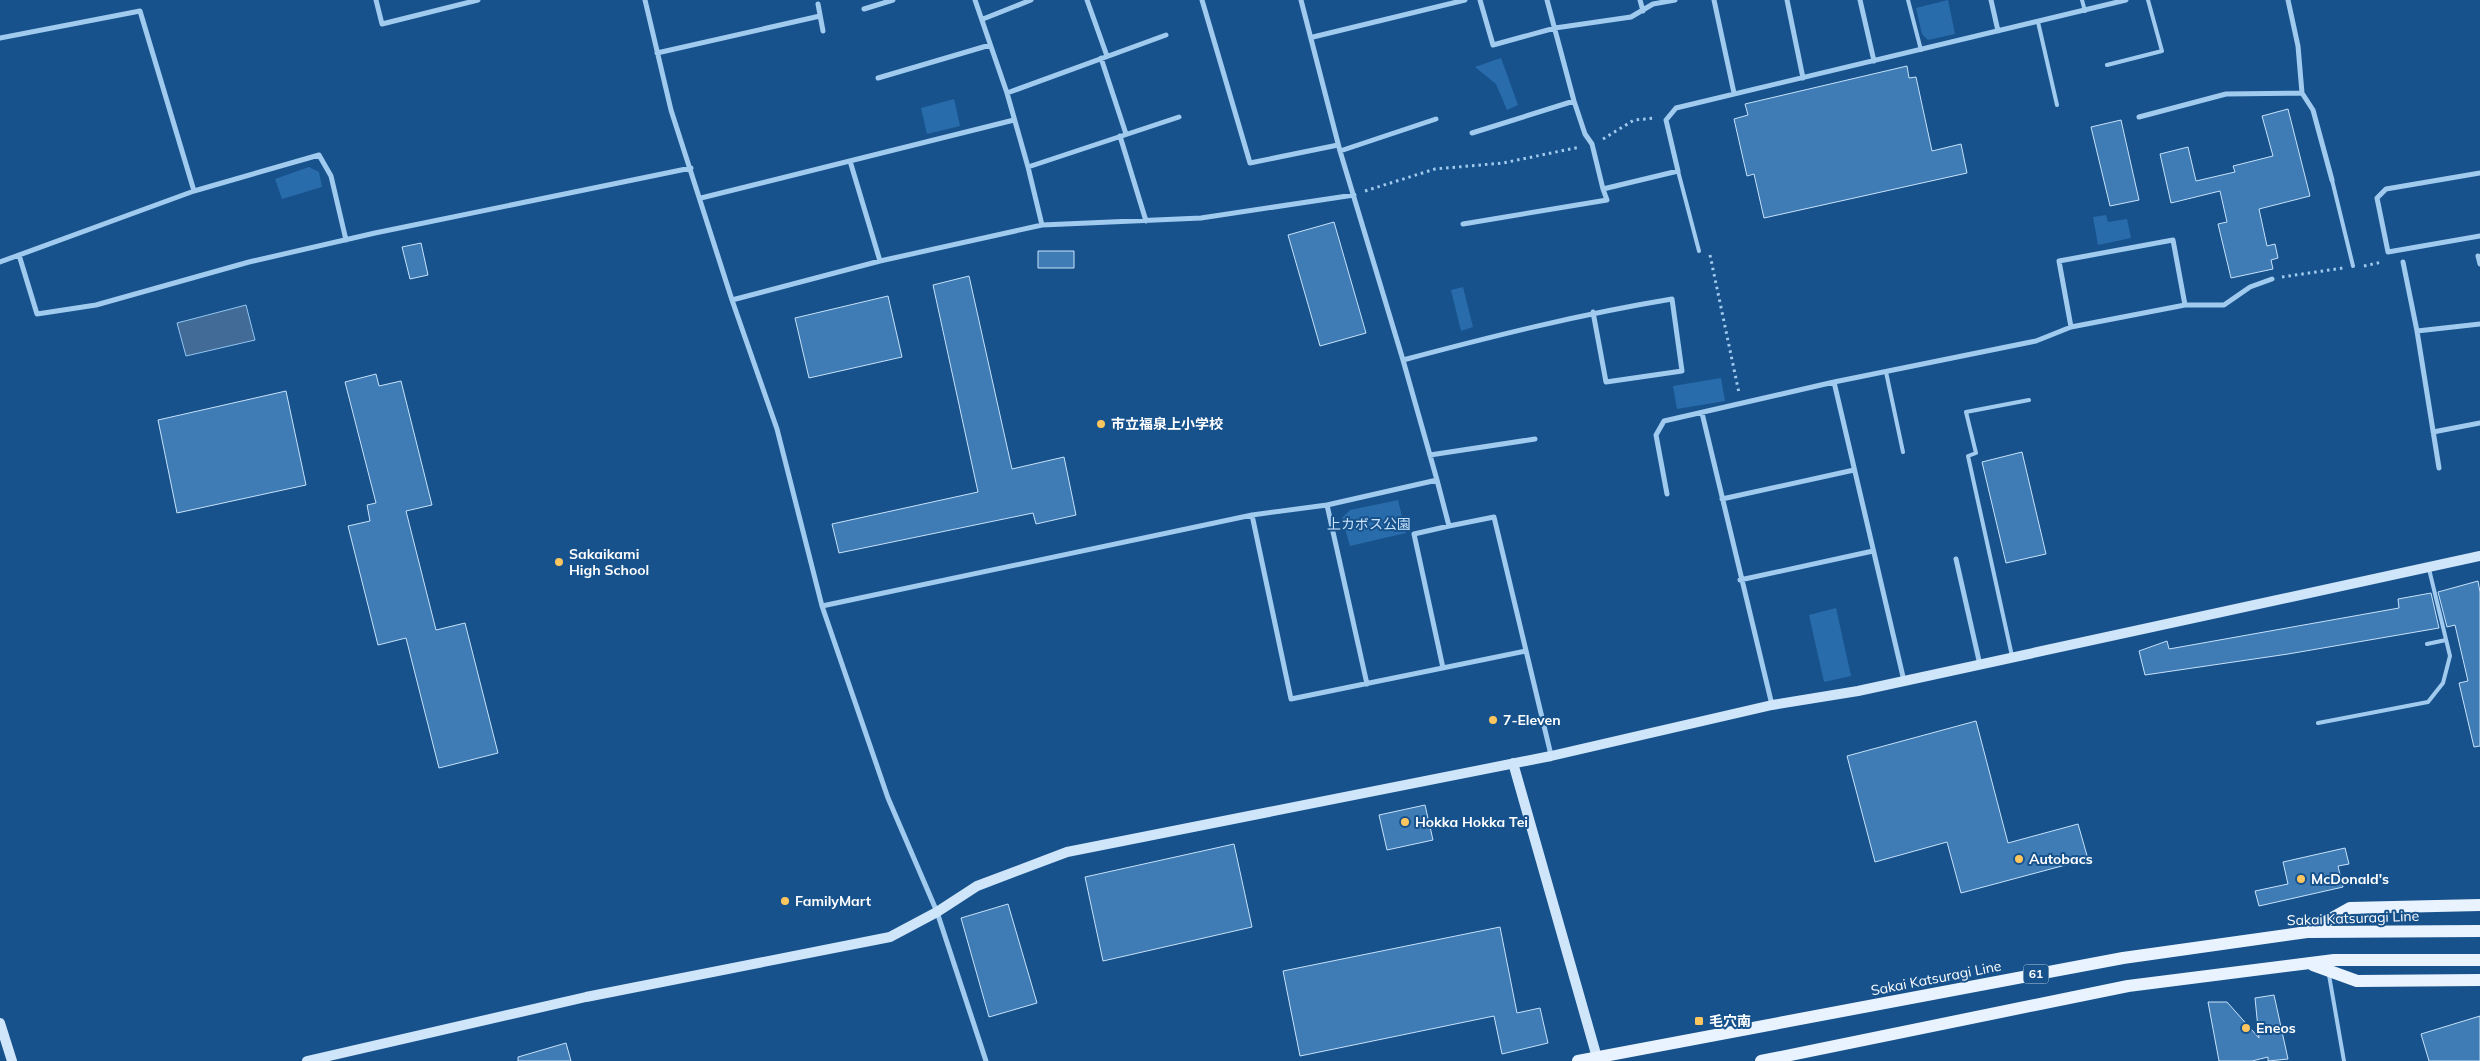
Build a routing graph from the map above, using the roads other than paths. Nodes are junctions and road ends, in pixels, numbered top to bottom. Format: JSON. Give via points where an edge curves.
{"nodes":[{"id":1,"x":376,"y":0,"type":"edge"},
{"id":2,"x":478,"y":0,"type":"edge"},
{"id":3,"x":645,"y":0,"type":"edge"},
{"id":4,"x":893,"y":0,"type":"edge"},
{"id":5,"x":975,"y":0,"type":"edge"},
{"id":6,"x":1031,"y":0,"type":"edge"},
{"id":7,"x":1087,"y":0,"type":"edge"},
{"id":8,"x":1202,"y":0,"type":"edge"},
{"id":9,"x":1302,"y":0,"type":"edge"},
{"id":10,"x":1465,"y":0,"type":"edge"},
{"id":11,"x":1480,"y":0,"type":"edge"},
{"id":12,"x":1548,"y":0,"type":"edge"},
{"id":13,"x":1640,"y":0,"type":"edge"},
{"id":14,"x":1675,"y":0,"type":"edge"},
{"id":15,"x":1714,"y":0,"type":"edge"},
{"id":16,"x":1787,"y":0,"type":"edge"},
{"id":17,"x":1860,"y":0,"type":"edge"},
{"id":18,"x":1908,"y":0,"type":"edge"},
{"id":19,"x":1991,"y":0,"type":"edge"},
{"id":20,"x":2082,"y":0,"type":"edge"},
{"id":21,"x":2126,"y":0,"type":"edge"},
{"id":22,"x":2148,"y":0,"type":"edge"},
{"id":23,"x":2288,"y":0,"type":"edge"},
{"id":24,"x":463,"y":2,"type":"edge"},
{"id":25,"x":818,"y":4,"type":"dead end"},
{"id":26,"x":864,"y":9,"type":"dead end"},
{"id":27,"x":1643,"y":11,"type":"junction"},
{"id":28,"x":2084,"y":11,"type":"junction"},
{"id":29,"x":820,"y":16,"type":"junction"},
{"id":30,"x":983,"y":19,"type":"junction"},
{"id":31,"x":2038,"y":22,"type":"junction"},
{"id":32,"x":1555,"y":28,"type":"junction"},
{"id":33,"x":823,"y":30,"type":"dead end"},
{"id":34,"x":1998,"y":30,"type":"junction"},
{"id":35,"x":1166,"y":35,"type":"dead end"},
{"id":36,"x":1313,"y":37,"type":"junction"},
{"id":37,"x":0,"y":38,"type":"edge"},
{"id":38,"x":990,"y":45,"type":"junction"},
{"id":39,"x":1921,"y":50,"type":"junction"},
{"id":40,"x":657,"y":53,"type":"junction"},
{"id":41,"x":1104,"y":57,"type":"junction"},
{"id":42,"x":1874,"y":61,"type":"junction"},
{"id":43,"x":2107,"y":65,"type":"dead end"},
{"id":44,"x":878,"y":78,"type":"dead end"},
{"id":45,"x":1803,"y":78,"type":"junction"},
{"id":46,"x":1007,"y":93,"type":"junction"},
{"id":47,"x":1734,"y":93,"type":"junction"},
{"id":48,"x":2302,"y":93,"type":"junction"},
{"id":49,"x":1574,"y":101,"type":"junction"},
{"id":50,"x":2057,"y":105,"type":"dead end"},
{"id":51,"x":1179,"y":117,"type":"dead end"},
{"id":52,"x":2139,"y":117,"type":"dead end"},
{"id":53,"x":1014,"y":120,"type":"junction"},
{"id":54,"x":1436,"y":120,"type":"dead end"},
{"id":55,"x":1472,"y":133,"type":"dead end"},
{"id":56,"x":1126,"y":134,"type":"junction"},
{"id":57,"x":1120,"y":136,"type":"junction"},
{"id":58,"x":1338,"y":145,"type":"junction"},
{"id":59,"x":1340,"y":151,"type":"junction"},
{"id":60,"x":850,"y":161,"type":"junction"},
{"id":61,"x":1028,"y":167,"type":"junction"},
{"id":62,"x":691,"y":168,"type":"junction"},
{"id":63,"x":1678,"y":172,"type":"junction"},
{"id":64,"x":2480,"y":173,"type":"edge"},
{"id":65,"x":2332,"y":180,"type":"joint"},
{"id":66,"x":1603,"y":189,"type":"junction"},
{"id":67,"x":194,"y":191,"type":"junction"},
{"id":68,"x":1354,"y":195,"type":"junction"},
{"id":69,"x":700,"y":198,"type":"junction"},
{"id":70,"x":1146,"y":221,"type":"junction"},
{"id":71,"x":1463,"y":224,"type":"dead end"},
{"id":72,"x":1042,"y":225,"type":"junction"},
{"id":73,"x":2480,"y":236,"type":"edge"},
{"id":74,"x":346,"y":240,"type":"junction"},
{"id":75,"x":1699,"y":251,"type":"road end"},
{"id":76,"x":19,"y":256,"type":"junction"},
{"id":77,"x":2478,"y":256,"type":"dead end"},
{"id":78,"x":0,"y":262,"type":"edge"},
{"id":79,"x":880,"y":262,"type":"junction"},
{"id":80,"x":2403,"y":262,"type":"road end"},
{"id":81,"x":2480,"y":264,"type":"edge"},
{"id":82,"x":2353,"y":266,"type":"road end"},
{"id":83,"x":2272,"y":279,"type":"road end"},
{"id":84,"x":732,"y":300,"type":"junction"},
{"id":85,"x":2185,"y":305,"type":"junction"},
{"id":86,"x":1593,"y":312,"type":"junction"},
{"id":87,"x":2480,"y":324,"type":"edge"},
{"id":88,"x":2071,"y":327,"type":"junction"},
{"id":89,"x":2417,"y":331,"type":"junction"},
{"id":90,"x":1404,"y":360,"type":"junction"},
{"id":91,"x":1886,"y":372,"type":"junction"},
{"id":92,"x":1834,"y":382,"type":"junction"},
{"id":93,"x":2029,"y":400,"type":"dead end"},
{"id":94,"x":1702,"y":413,"type":"junction"},
{"id":95,"x":2480,"y":423,"type":"edge"},
{"id":96,"x":2432,"y":432,"type":"junction"},
{"id":97,"x":1535,"y":439,"type":"dead end"},
{"id":98,"x":1904,"y":452,"type":"dead end"},
{"id":99,"x":1430,"y":455,"type":"junction"},
{"id":100,"x":2440,"y":468,"type":"dead end"},
{"id":101,"x":1854,"y":470,"type":"junction"},
{"id":102,"x":1437,"y":480,"type":"junction"},
{"id":103,"x":1667,"y":494,"type":"dead end"},
{"id":104,"x":1722,"y":499,"type":"junction"},
{"id":105,"x":1327,"y":505,"type":"junction"},
{"id":106,"x":1252,"y":515,"type":"junction"},
{"id":107,"x":1449,"y":526,"type":"junction"},
{"id":108,"x":1873,"y":551,"type":"junction"},
{"id":109,"x":2480,"y":556,"type":"edge"},
{"id":110,"x":1956,"y":559,"type":"dead end"},
{"id":111,"x":2429,"y":568,"type":"junction"},
{"id":112,"x":1740,"y":580,"type":"junction"},
{"id":113,"x":822,"y":606,"type":"junction"},
{"id":114,"x":2446,"y":640,"type":"junction"},
{"id":115,"x":2428,"y":644,"type":"dead end"},
{"id":116,"x":1526,"y":652,"type":"junction"},
{"id":117,"x":2012,"y":658,"type":"junction"},
{"id":118,"x":1980,"y":665,"type":"junction"},
{"id":119,"x":1443,"y":668,"type":"junction"},
{"id":120,"x":1904,"y":681,"type":"junction"},
{"id":121,"x":1367,"y":684,"type":"junction"},
{"id":122,"x":1772,"y":704,"type":"junction"},
{"id":123,"x":2318,"y":722,"type":"dead end"},
{"id":124,"x":1551,"y":756,"type":"junction"},
{"id":125,"x":1512,"y":763,"type":"junction"},
{"id":126,"x":2480,"y":906,"type":"edge"},
{"id":127,"x":936,"y":912,"type":"junction"},
{"id":128,"x":2480,"y":931,"type":"edge"},
{"id":129,"x":2307,"y":932,"type":"junction"},
{"id":130,"x":2480,"y":960,"type":"edge"},
{"id":131,"x":2308,"y":963,"type":"junction"},
{"id":132,"x":2328,"y":970,"type":"junction"},
{"id":133,"x":2480,"y":980,"type":"edge"},
{"id":134,"x":0,"y":1023,"type":"edge"},
{"id":135,"x":1598,"y":1059,"type":"edge"},
{"id":136,"x":12,"y":1061,"type":"edge"},
{"id":137,"x":307,"y":1061,"type":"edge"},
{"id":138,"x":986,"y":1061,"type":"edge"},
{"id":139,"x":1578,"y":1061,"type":"edge"},
{"id":140,"x":1761,"y":1061,"type":"edge"},
{"id":141,"x":2344,"y":1061,"type":"edge"}],
"edges":[{"from":1,"to":24,"type":"street","via":[[382,24]]},
{"from":2,"to":24,"type":"street"},
{"from":3,"to":40,"type":"street"},
{"from":4,"to":26,"type":"street"},
{"from":5,"to":30,"type":"street"},
{"from":6,"to":30,"type":"street"},
{"from":7,"to":41,"type":"street"},
{"from":8,"to":58,"type":"street","via":[[1250,163]]},
{"from":9,"to":36,"type":"street"},
{"from":10,"to":36,"type":"street"},
{"from":11,"to":32,"type":"street","via":[[1492,45]]},
{"from":12,"to":32,"type":"street"},
{"from":13,"to":27,"type":"street"},
{"from":14,"to":27,"type":"street","via":[[1653,4]]},
{"from":15,"to":47,"type":"street"},
{"from":16,"to":45,"type":"street"},
{"from":17,"to":42,"type":"street"},
{"from":18,"to":39,"type":"lane"},
{"from":19,"to":34,"type":"street"},
{"from":20,"to":28,"type":"lane"},
{"from":21,"to":28,"type":"street"},
{"from":22,"to":43,"type":"lane","via":[[2162,51]]},
{"from":23,"to":48,"type":"street","via":[[2298,46]]},
{"from":25,"to":29,"type":"street"},
{"from":27,"to":32,"type":"street","via":[[1631,17]]},
{"from":28,"to":31,"type":"street"},
{"from":29,"to":33,"type":"street"},
{"from":29,"to":40,"type":"street"},
{"from":30,"to":38,"type":"street"},
{"from":31,"to":34,"type":"street"},
{"from":31,"to":50,"type":"lane"},
{"from":32,"to":49,"type":"street"},
{"from":34,"to":39,"type":"street"},
{"from":35,"to":41,"type":"street"},
{"from":36,"to":58,"type":"street"},
{"from":37,"to":67,"type":"street","via":[[140,10]]},
{"from":38,"to":44,"type":"street"},
{"from":38,"to":46,"type":"street"},
{"from":39,"to":42,"type":"street"},
{"from":40,"to":62,"type":"street","via":[[671,110]]},
{"from":41,"to":46,"type":"street"},
{"from":41,"to":56,"type":"street"},
{"from":42,"to":45,"type":"street"},
{"from":45,"to":47,"type":"street"},
{"from":46,"to":53,"type":"street"},
{"from":47,"to":63,"type":"street","via":[[1676,108],[1666,120]]},
{"from":48,"to":52,"type":"street","via":[[2226,94]]},
{"from":48,"to":65,"type":"street","via":[[2313,110]]},
{"from":49,"to":55,"type":"street"},
{"from":49,"to":66,"type":"street","via":[[1585,134],[1592,144]]},
{"from":51,"to":56,"type":"street"},
{"from":53,"to":60,"type":"street"},
{"from":53,"to":61,"type":"street"},
{"from":54,"to":59,"type":"street"},
{"from":56,"to":57,"type":"street"},
{"from":57,"to":61,"type":"street"},
{"from":57,"to":70,"type":"street"},
{"from":58,"to":59,"type":"street"},
{"from":59,"to":68,"type":"street"},
{"from":60,"to":69,"type":"street"},
{"from":60,"to":79,"type":"street"},
{"from":61,"to":72,"type":"street"},
{"from":62,"to":69,"type":"street"},
{"from":62,"to":74,"type":"street"},
{"from":63,"to":66,"type":"street"},
{"from":63,"to":75,"type":"lane"},
{"from":64,"to":73,"type":"street","via":[[2386,189],[2377,198],[2388,252]]},
{"from":65,"to":82,"type":"lane"},
{"from":66,"to":71,"type":"street","via":[[1607,200]]},
{"from":67,"to":74,"type":"street","via":[[319,155],[331,176]]},
{"from":67,"to":76,"type":"street"},
{"from":68,"to":70,"type":"street","via":[[1201,218]]},
{"from":68,"to":90,"type":"street"},
{"from":69,"to":84,"type":"street"},
{"from":70,"to":72,"type":"street"},
{"from":72,"to":79,"type":"street"},
{"from":74,"to":76,"type":"street","via":[[249,262],[96,305],[37,314]]},
{"from":76,"to":78,"type":"street"},
{"from":77,"to":81,"type":"street"},
{"from":79,"to":84,"type":"street"},
{"from":80,"to":89,"type":"street"},
{"from":83,"to":85,"type":"street","via":[[2250,287],[2224,306]]},
{"from":84,"to":113,"type":"street","via":[[777,429]]},
{"from":85,"to":88,"type":"street"},
{"from":85,"to":88,"type":"street","via":[[2173,240],[2078,258],[2059,262]]},
{"from":86,"to":86,"type":"street","via":[[1606,382],[1682,371],[1672,299]]},
{"from":86,"to":90,"type":"street"},
{"from":87,"to":89,"type":"street"},
{"from":88,"to":91,"type":"street","via":[[2036,341]]},
{"from":89,"to":96,"type":"street"},
{"from":90,"to":99,"type":"street"},
{"from":91,"to":92,"type":"street"},
{"from":91,"to":98,"type":"lane"},
{"from":92,"to":94,"type":"street"},
{"from":92,"to":101,"type":"street"},
{"from":93,"to":117,"type":"lane","via":[[1966,412],[1976,453],[1968,456]]},
{"from":94,"to":103,"type":"street","via":[[1664,421],[1656,435]]},
{"from":94,"to":104,"type":"street"},
{"from":95,"to":96,"type":"street"},
{"from":96,"to":100,"type":"street"},
{"from":97,"to":99,"type":"street"},
{"from":99,"to":102,"type":"street"},
{"from":101,"to":104,"type":"street"},
{"from":101,"to":108,"type":"street"},
{"from":102,"to":105,"type":"street"},
{"from":102,"to":107,"type":"street"},
{"from":104,"to":112,"type":"street"},
{"from":105,"to":106,"type":"street"},
{"from":105,"to":121,"type":"street"},
{"from":106,"to":113,"type":"street"},
{"from":106,"to":121,"type":"street","via":[[1292,700]]},
{"from":107,"to":116,"type":"street","via":[[1494,517]]},
{"from":107,"to":119,"type":"street","via":[[1414,534]]},
{"from":108,"to":112,"type":"street"},
{"from":108,"to":120,"type":"street"},
{"from":109,"to":111,"type":"street"},
{"from":110,"to":118,"type":"street"},
{"from":111,"to":114,"type":"lane"},
{"from":111,"to":117,"type":"street"},
{"from":112,"to":122,"type":"street"},
{"from":113,"to":127,"type":"street","via":[[888,798]]},
{"from":114,"to":115,"type":"lane"},
{"from":114,"to":123,"type":"lane","via":[[2450,656],[2443,683],[2428,702]]},
{"from":116,"to":119,"type":"street"},
{"from":116,"to":124,"type":"street"},
{"from":117,"to":118,"type":"street"},
{"from":118,"to":120,"type":"street"},
{"from":119,"to":121,"type":"street"},
{"from":120,"to":122,"type":"street"},
{"from":122,"to":124,"type":"street"},
{"from":124,"to":125,"type":"street"},
{"from":125,"to":127,"type":"street","via":[[1067,852],[977,886]]},
{"from":125,"to":135,"type":"street"},
{"from":126,"to":129,"type":"main road","via":[[2350,908]]},
{"from":127,"to":137,"type":"street","via":[[890,937],[586,997]]},
{"from":127,"to":138,"type":"street"},
{"from":128,"to":129,"type":"main road","name":"Sakai Katsuragi Line","number":"61"},
{"from":129,"to":135,"type":"main road","name":"Sakai Katsuragi Line","number":"61","via":[[2123,958]]},
{"from":130,"to":131,"type":"main road","number":"61","via":[[2372,959]]},
{"from":131,"to":132,"type":"main road"},
{"from":131,"to":140,"type":"main road","number":"61","via":[[2128,986]]},
{"from":132,"to":133,"type":"main road","via":[[2357,981]]},
{"from":132,"to":141,"type":"lane"},
{"from":134,"to":136,"type":"street"},
{"from":135,"to":139,"type":"main road","name":"Sakai Katsuragi Line","number":"61"}]}
